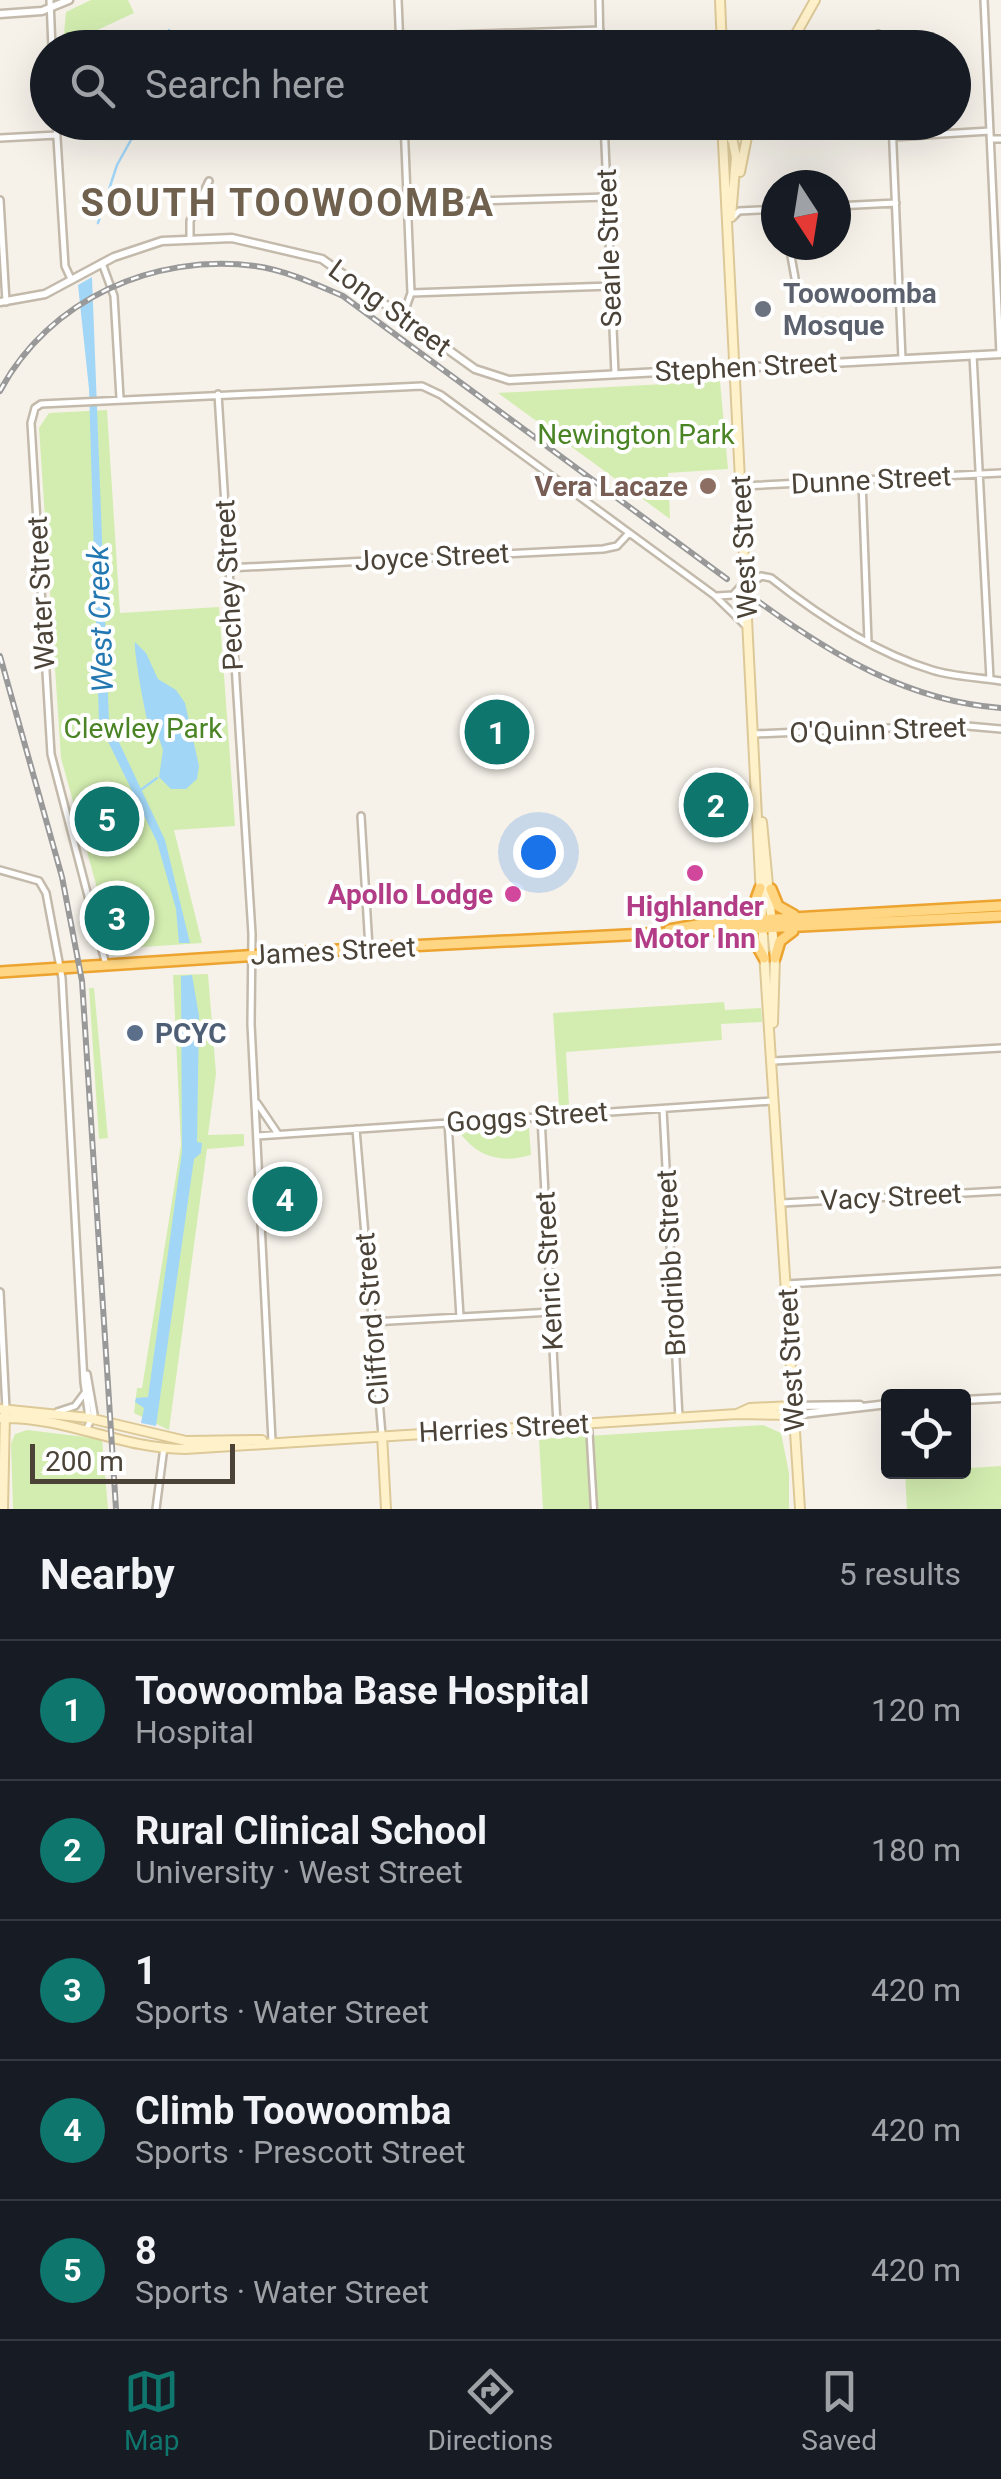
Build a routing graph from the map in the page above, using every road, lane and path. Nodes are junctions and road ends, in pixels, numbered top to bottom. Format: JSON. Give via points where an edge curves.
{"nodes":[{"id":1,"x":69,"y":0,"type":"edge"},
{"id":2,"x":398,"y":0,"type":"edge"},
{"id":3,"x":599,"y":0,"type":"edge"},
{"id":4,"x":720,"y":0,"type":"edge"},
{"id":5,"x":815,"y":0,"type":"edge"},
{"id":6,"x":984,"y":0,"type":"edge"},
{"id":7,"x":50,"y":4,"type":"edge"},
{"id":8,"x":0,"y":14,"type":"edge"},
{"id":9,"x":51,"y":30,"type":"edge"},
{"id":10,"x":400,"y":30,"type":"edge"},
{"id":11,"x":600,"y":30,"type":"edge"},
{"id":12,"x":721,"y":30,"type":"edge"},
{"id":13,"x":798,"y":30,"type":"edge"},
{"id":14,"x":990,"y":130,"type":"junction"},
{"id":15,"x":971,"y":131,"type":"edge"},
{"id":16,"x":30,"y":136,"type":"edge"},
{"id":17,"x":0,"y":138,"type":"edge"},
{"id":18,"x":1001,"y":138,"type":"edge"},
{"id":19,"x":991,"y":139,"type":"junction"},
{"id":20,"x":57,"y":140,"type":"edge"},
{"id":21,"x":405,"y":140,"type":"edge"},
{"id":22,"x":605,"y":140,"type":"edge"},
{"id":23,"x":727,"y":140,"type":"edge"},
{"id":24,"x":732,"y":140,"type":"edge"},
{"id":25,"x":733,"y":140,"type":"edge"},
{"id":26,"x":746,"y":140,"type":"edge"},
{"id":27,"x":893,"y":140,"type":"edge"},
{"id":28,"x":210,"y":181,"type":"dead end"},
{"id":29,"x":736,"y":184,"type":"junction"},
{"id":30,"x":607,"y":196,"type":"junction"},
{"id":31,"x":0,"y":200,"type":"edge"},
{"id":32,"x":730,"y":200,"type":"junction"},
{"id":33,"x":408,"y":203,"type":"junction"},
{"id":34,"x":896,"y":203,"type":"junction"},
{"id":35,"x":851,"y":205,"type":"edge"},
{"id":36,"x":761,"y":210,"type":"edge"},
{"id":37,"x":740,"y":211,"type":"junction"},
{"id":38,"x":730,"y":223,"type":"junction"},
{"id":39,"x":190,"y":238,"type":"junction"},
{"id":40,"x":792,"y":260,"type":"edge"},
{"id":41,"x":102,"y":263,"type":"junction"},
{"id":42,"x":795,"y":278,"type":"dead end"},
{"id":43,"x":72,"y":279,"type":"junction"},
{"id":44,"x":611,"y":286,"type":"junction"},
{"id":45,"x":411,"y":292,"type":"junction"},
{"id":46,"x":3,"y":302,"type":"edge"},
{"id":47,"x":403,"y":316,"type":"junction"},
{"id":48,"x":1000,"y":354,"type":"edge"},
{"id":49,"x":973,"y":355,"type":"junction"},
{"id":50,"x":902,"y":359,"type":"junction"},
{"id":51,"x":734,"y":368,"type":"junction"},
{"id":52,"x":615,"y":374,"type":"junction"},
{"id":53,"x":491,"y":377,"type":"joint"},
{"id":54,"x":218,"y":394,"type":"junction"},
{"id":55,"x":120,"y":398,"type":"junction"},
{"id":56,"x":1001,"y":473,"type":"edge"},
{"id":57,"x":980,"y":474,"type":"junction"},
{"id":58,"x":862,"y":482,"type":"junction"},
{"id":59,"x":742,"y":486,"type":"junction"},
{"id":60,"x":630,"y":533,"type":"junction"},
{"id":61,"x":228,"y":568,"type":"junction"},
{"id":62,"x":746,"y":583,"type":"junction"},
{"id":63,"x":714,"y":595,"type":"junction"},
{"id":64,"x":748,"y":628,"type":"junction"},
{"id":65,"x":868,"y":642,"type":"junction"},
{"id":66,"x":990,"y":680,"type":"junction"},
{"id":67,"x":1001,"y":681,"type":"edge"},
{"id":68,"x":1001,"y":729,"type":"edge"},
{"id":69,"x":755,"y":734,"type":"junction"},
{"id":70,"x":361,"y":816,"type":"dead end"},
{"id":71,"x":0,"y":870,"type":"edge"},
{"id":72,"x":765,"y":889,"type":"junction"},
{"id":73,"x":1001,"y":906,"type":"edge"},
{"id":74,"x":1001,"y":916,"type":"edge"},
{"id":75,"x":714,"y":923,"type":"junction"},
{"id":76,"x":802,"y":923,"type":"junction"},
{"id":77,"x":768,"y":925,"type":"junction"},
{"id":78,"x":666,"y":931,"type":"junction"},
{"id":79,"x":734,"y":933,"type":"junction"},
{"id":80,"x":369,"y":948,"type":"junction"},
{"id":81,"x":250,"y":955,"type":"junction"},
{"id":82,"x":769,"y":958,"type":"junction"},
{"id":83,"x":106,"y":966,"type":"junction"},
{"id":84,"x":60,"y":968,"type":"junction"},
{"id":85,"x":0,"y":972,"type":"edge"},
{"id":86,"x":1001,"y":1048,"type":"edge"},
{"id":87,"x":774,"y":1061,"type":"junction"},
{"id":88,"x":256,"y":1100,"type":"junction"},
{"id":89,"x":776,"y":1101,"type":"junction"},
{"id":90,"x":663,"y":1108,"type":"junction"},
{"id":91,"x":540,"y":1117,"type":"junction"},
{"id":92,"x":448,"y":1122,"type":"junction"},
{"id":93,"x":356,"y":1129,"type":"junction"},
{"id":94,"x":278,"y":1134,"type":"junction"},
{"id":95,"x":256,"y":1136,"type":"junction"},
{"id":96,"x":1001,"y":1191,"type":"edge"},
{"id":97,"x":782,"y":1203,"type":"junction"},
{"id":98,"x":1001,"y":1271,"type":"edge"},
{"id":99,"x":786,"y":1284,"type":"junction"},
{"id":100,"x":0,"y":1292,"type":"edge"},
{"id":101,"x":551,"y":1312,"type":"junction"},
{"id":102,"x":460,"y":1317,"type":"junction"},
{"id":103,"x":372,"y":1322,"type":"junction"},
{"id":104,"x":86,"y":1371,"type":"junction"},
{"id":105,"x":84,"y":1393,"type":"junction"},
{"id":106,"x":1001,"y":1398,"type":"edge"},
{"id":107,"x":971,"y":1400,"type":"edge"},
{"id":108,"x":881,"y":1405,"type":"edge"},
{"id":109,"x":793,"y":1410,"type":"junction"},
{"id":110,"x":54,"y":1412,"type":"junction"},
{"id":111,"x":3,"y":1414,"type":"edge"},
{"id":112,"x":680,"y":1418,"type":"junction"},
{"id":113,"x":88,"y":1423,"type":"junction"},
{"id":114,"x":589,"y":1424,"type":"junction"},
{"id":115,"x":558,"y":1425,"type":"junction"},
{"id":116,"x":382,"y":1435,"type":"junction"},
{"id":117,"x":166,"y":1438,"type":"junction"},
{"id":118,"x":272,"y":1442,"type":"junction"},
{"id":119,"x":164,"y":1448,"type":"junction"},
{"id":120,"x":2,"y":1509,"type":"edge"},
{"id":121,"x":156,"y":1509,"type":"edge"},
{"id":122,"x":386,"y":1509,"type":"edge"},
{"id":123,"x":594,"y":1509,"type":"edge"},
{"id":124,"x":800,"y":1509,"type":"edge"}],
"edges":[{"from":1,"to":7,"type":"street"},
{"from":2,"to":10,"type":"street"},
{"from":3,"to":11,"type":"street"},
{"from":4,"to":12,"type":"main road"},
{"from":5,"to":13,"type":"main road"},
{"from":6,"to":14,"type":"street"},
{"from":7,"to":8,"type":"street"},
{"from":7,"to":9,"type":"street"},
{"from":14,"to":15,"type":"street"},
{"from":14,"to":19,"type":"street"},
{"from":16,"to":17,"type":"street"},
{"from":18,"to":19,"type":"street"},
{"from":19,"to":48,"type":"street"},
{"from":20,"to":43,"type":"street","via":[[65,266]]},
{"from":21,"to":33,"type":"street"},
{"from":22,"to":30,"type":"street","name":"Searle Street"},
{"from":23,"to":32,"type":"main road"},
{"from":24,"to":32,"type":"main road"},
{"from":25,"to":29,"type":"main road"},
{"from":26,"to":29,"type":"main road"},
{"from":27,"to":34,"type":"street"},
{"from":28,"to":39,"type":"street","via":[[190,221]]},
{"from":29,"to":32,"type":"main road"},
{"from":30,"to":33,"type":"street"},
{"from":30,"to":44,"type":"street","name":"Searle Street"},
{"from":31,"to":46,"type":"street"},
{"from":32,"to":37,"type":"street"},
{"from":32,"to":38,"type":"main road","name":"West Street"},
{"from":33,"to":45,"type":"street"},
{"from":34,"to":35,"type":"street"},
{"from":34,"to":50,"type":"street"},
{"from":36,"to":37,"type":"street"},
{"from":37,"to":38,"type":"street"},
{"from":38,"to":51,"type":"main road","name":"West Street"},
{"from":39,"to":41,"type":"street","name":"Long Street"},
{"from":39,"to":47,"type":"street","name":"Long Street","via":[[232,238],[322,259]]},
{"from":40,"to":42,"type":"street"},
{"from":41,"to":43,"type":"street","name":"Long Street"},
{"from":41,"to":55,"type":"street","via":[[114,296]]},
{"from":43,"to":46,"type":"street","name":"Long Street","via":[[30,300]]},
{"from":44,"to":45,"type":"street"},
{"from":44,"to":52,"type":"street","name":"Searle Street"},
{"from":45,"to":47,"type":"street"},
{"from":47,"to":53,"type":"street","name":"Long Street"},
{"from":48,"to":49,"type":"street","name":"Stephen Street"},
{"from":49,"to":50,"type":"street","name":"Stephen Street"},
{"from":49,"to":57,"type":"street"},
{"from":50,"to":51,"type":"street","name":"Stephen Street"},
{"from":51,"to":52,"type":"street","name":"Stephen Street"},
{"from":51,"to":59,"type":"main road","name":"West Street"},
{"from":52,"to":53,"type":"street","name":"Stephen Street"},
{"from":54,"to":55,"type":"street"},
{"from":54,"to":60,"type":"street","via":[[418,385],[440,394]]},
{"from":54,"to":61,"type":"street","name":"Pechey Street"},
{"from":55,"to":83,"type":"street","name":"Water Street","via":[[49,402],[35,408],[31,423],[52,754]]},
{"from":56,"to":57,"type":"street","name":"Dunne Street"},
{"from":57,"to":58,"type":"street","name":"Dunne Street"},
{"from":57,"to":66,"type":"street"},
{"from":58,"to":59,"type":"street","name":"Dunne Street"},
{"from":58,"to":65,"type":"street"},
{"from":59,"to":62,"type":"main road","name":"West Street"},
{"from":60,"to":61,"type":"street","name":"Joyce Street","via":[[603,549]]},
{"from":60,"to":63,"type":"street"},
{"from":61,"to":81,"type":"street","name":"Pechey Street"},
{"from":62,"to":63,"type":"street","via":[[733,596]]},
{"from":62,"to":64,"type":"main road","name":"West Street"},
{"from":62,"to":65,"type":"street","via":[[761,576],[780,584]]},
{"from":63,"to":64,"type":"street"},
{"from":64,"to":69,"type":"main road","name":"West Street"},
{"from":65,"to":66,"type":"street","via":[[934,671]]},
{"from":66,"to":67,"type":"street"},
{"from":68,"to":69,"type":"street","name":"O'Quinn Street"},
{"from":69,"to":72,"type":"main road","name":"West Street"},
{"from":70,"to":80,"type":"street"},
{"from":71,"to":84,"type":"street","via":[[40,882]]},
{"from":72,"to":75,"type":"highway","via":[[748,913]]},
{"from":72,"to":76,"type":"highway","via":[[780,910]]},
{"from":72,"to":77,"type":"main road","name":"West Street"},
{"from":73,"to":76,"type":"highway","name":"James Street"},
{"from":74,"to":76,"type":"highway","name":"James Street"},
{"from":75,"to":77,"type":"highway","name":"James Street"},
{"from":75,"to":78,"type":"highway","name":"James Street"},
{"from":76,"to":77,"type":"highway","name":"James Street"},
{"from":76,"to":82,"type":"highway"},
{"from":77,"to":79,"type":"highway","name":"James Street"},
{"from":77,"to":82,"type":"main road","name":"West Street"},
{"from":78,"to":79,"type":"highway","name":"James Street"},
{"from":78,"to":80,"type":"highway","name":"James Street"},
{"from":79,"to":82,"type":"highway","via":[[754,940]]},
{"from":80,"to":81,"type":"highway","name":"James Street"},
{"from":81,"to":83,"type":"highway","name":"James Street"},
{"from":81,"to":88,"type":"street","name":"Pechey Street"},
{"from":82,"to":87,"type":"main road","name":"West Street"},
{"from":83,"to":84,"type":"highway","name":"James Street"},
{"from":84,"to":85,"type":"highway","name":"James Street"},
{"from":84,"to":104,"type":"street"},
{"from":86,"to":87,"type":"street"},
{"from":87,"to":89,"type":"main road","name":"West Street"},
{"from":88,"to":94,"type":"street"},
{"from":88,"to":95,"type":"street","name":"Pechey Street"},
{"from":89,"to":90,"type":"street","name":"Goggs Street"},
{"from":89,"to":97,"type":"main road","name":"West Street"},
{"from":90,"to":91,"type":"street","name":"Goggs Street"},
{"from":90,"to":112,"type":"street","name":"Brodribb Street"},
{"from":91,"to":92,"type":"street","name":"Goggs Street"},
{"from":91,"to":101,"type":"street","name":"Kenric Street"},
{"from":92,"to":93,"type":"street","name":"Goggs Street"},
{"from":92,"to":102,"type":"street"},
{"from":93,"to":94,"type":"street","name":"Goggs Street"},
{"from":93,"to":103,"type":"street","name":"Clifford Street"},
{"from":94,"to":95,"type":"street","name":"Goggs Street"},
{"from":95,"to":118,"type":"street","name":"Pechey Street"},
{"from":96,"to":97,"type":"street","name":"Vacy Street"},
{"from":97,"to":99,"type":"main road","name":"West Street"},
{"from":98,"to":99,"type":"street"},
{"from":99,"to":109,"type":"main road","name":"West Street"},
{"from":100,"to":111,"type":"street"},
{"from":101,"to":102,"type":"street"},
{"from":101,"to":115,"type":"street","name":"Kenric Street"},
{"from":102,"to":103,"type":"street"},
{"from":103,"to":116,"type":"street","name":"Clifford Street"},
{"from":104,"to":105,"type":"street"},
{"from":104,"to":113,"type":"street","via":[[94,1397]]},
{"from":105,"to":110,"type":"street","via":[[76,1406]]},
{"from":105,"to":113,"type":"street"},
{"from":106,"to":107,"type":"street"},
{"from":108,"to":109,"type":"street","name":"Herries Street"},
{"from":109,"to":112,"type":"main road","name":"Herries Street"},
{"from":109,"to":124,"type":"main road","name":"West Street"},
{"from":110,"to":111,"type":"main road","name":"Herries Street"},
{"from":110,"to":113,"type":"main road","name":"Herries Street"},
{"from":111,"to":113,"type":"main road","name":"Herries Street"},
{"from":111,"to":120,"type":"main road"},
{"from":112,"to":114,"type":"main road","name":"Herries Street"},
{"from":113,"to":117,"type":"main road","name":"Herries Street"},
{"from":113,"to":119,"type":"main road","name":"Herries Street"},
{"from":114,"to":115,"type":"main road","name":"Herries Street"},
{"from":114,"to":123,"type":"street"},
{"from":115,"to":116,"type":"main road","name":"Herries Street"},
{"from":116,"to":118,"type":"main road","name":"Herries Street"},
{"from":116,"to":122,"type":"main road","name":"Clifford Street"},
{"from":117,"to":118,"type":"main road","name":"Herries Street"},
{"from":117,"to":119,"type":"street"},
{"from":118,"to":119,"type":"main road","name":"Herries Street"},
{"from":119,"to":121,"type":"street"}]}
